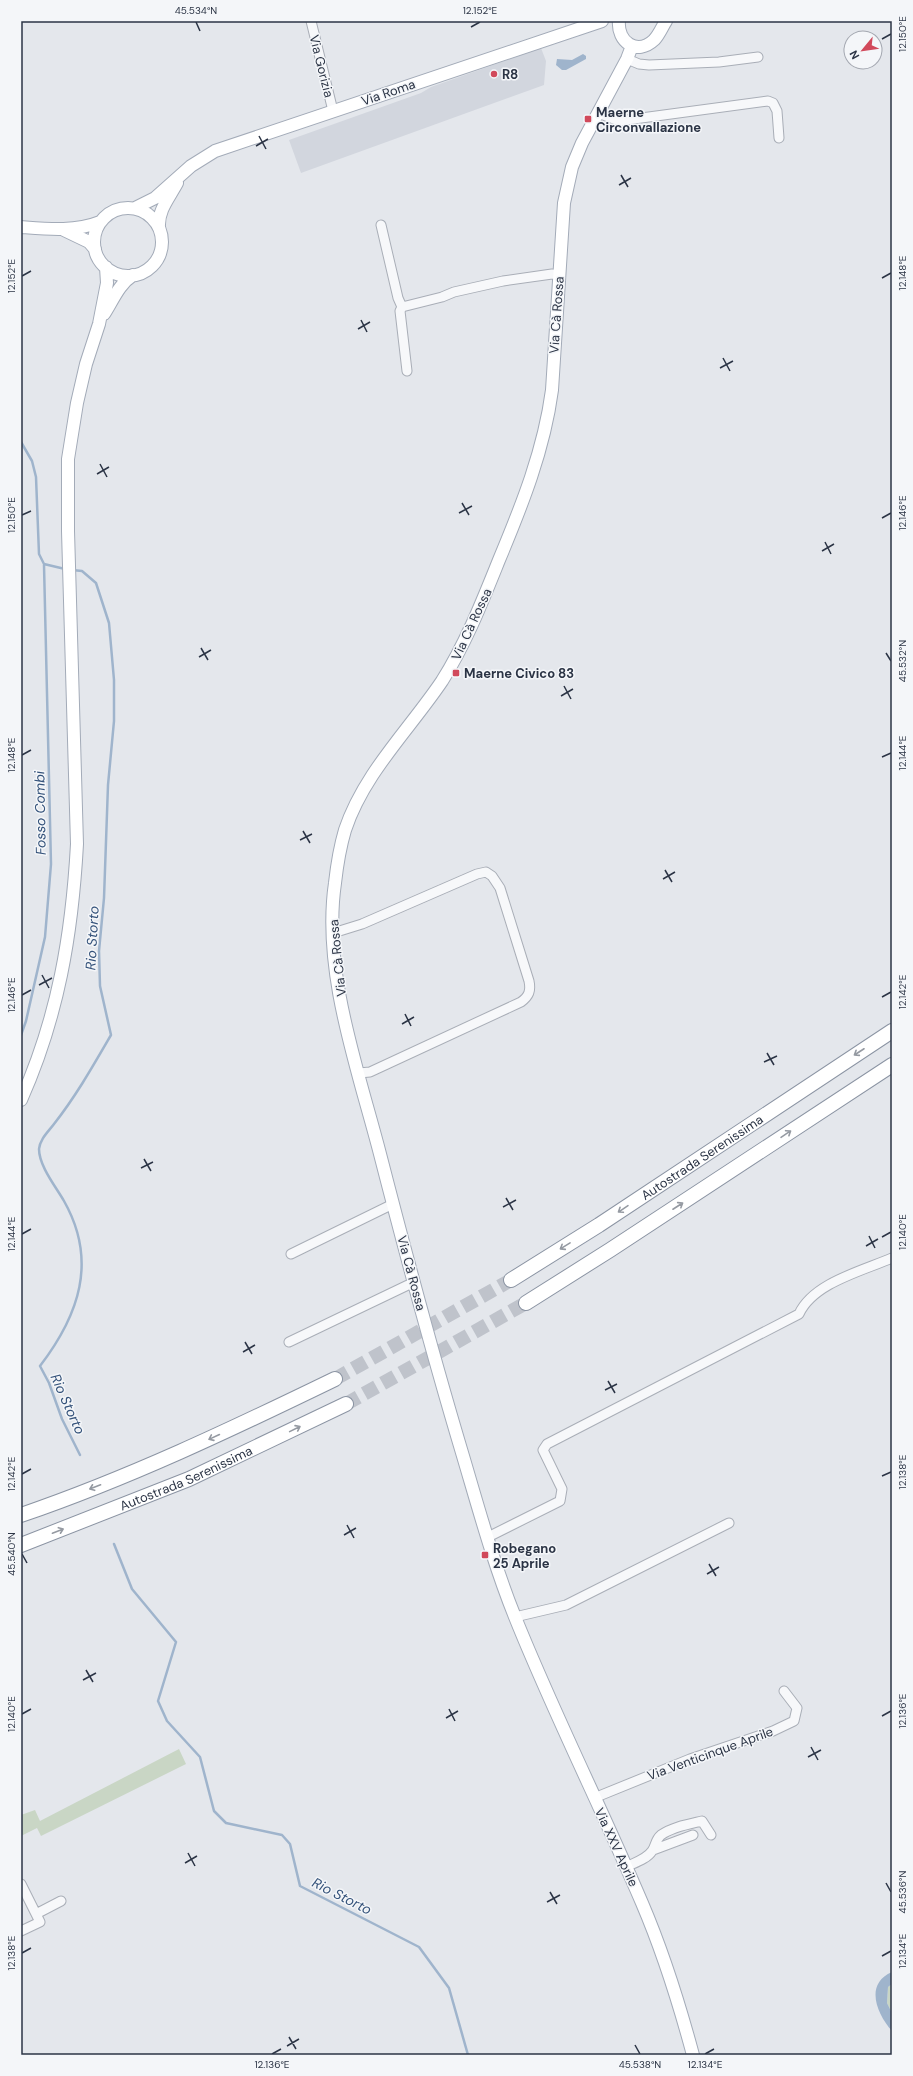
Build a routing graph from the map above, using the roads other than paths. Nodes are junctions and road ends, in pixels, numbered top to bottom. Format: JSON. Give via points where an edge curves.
{"nodes":[{"id":1,"x":310,"y":21,"type":"edge"},
{"id":2,"x":602,"y":21,"type":"edge"},
{"id":3,"x":619,"y":21,"type":"edge"},
{"id":4,"x":666,"y":21,"type":"edge"},
{"id":5,"x":632,"y":46,"type":"junction"},
{"id":6,"x":758,"y":57,"type":"dead end"},
{"id":7,"x":627,"y":59,"type":"junction"},
{"id":8,"x":333,"y":111,"type":"junction"},
{"id":9,"x":598,"y":113,"type":"junction"},
{"id":10,"x":779,"y":138,"type":"dead end"},
{"id":11,"x":181,"y":176,"type":"junction"},
{"id":12,"x":135,"y":208,"type":"junction"},
{"id":13,"x":100,"y":222,"type":"junction"},
{"id":14,"x":381,"y":225,"type":"dead end"},
{"id":15,"x":21,"y":227,"type":"edge"},
{"id":16,"x":159,"y":227,"type":"junction"},
{"id":17,"x":60,"y":229,"type":"junction"},
{"id":18,"x":95,"y":249,"type":"junction"},
{"id":19,"x":106,"y":267,"type":"junction"},
{"id":20,"x":559,"y":275,"type":"junction"},
{"id":21,"x":133,"y":276,"type":"junction"},
{"id":22,"x":402,"y":307,"type":"junction"},
{"id":23,"x":99,"y":324,"type":"junction"},
{"id":24,"x":407,"y":371,"type":"dead end"},
{"id":25,"x":333,"y":933,"type":"junction"},
{"id":26,"x":892,"y":1031,"type":"edge"},
{"id":27,"x":892,"y":1065,"type":"edge"},
{"id":28,"x":359,"y":1073,"type":"junction"},
{"id":29,"x":21,"y":1100,"type":"edge"},
{"id":30,"x":393,"y":1204,"type":"junction"},
{"id":31,"x":291,"y":1254,"type":"dead end"},
{"id":32,"x":892,"y":1258,"type":"edge"},
{"id":33,"x":511,"y":1280,"type":"tunnel mouth"},
{"id":34,"x":415,"y":1284,"type":"junction"},
{"id":35,"x":526,"y":1303,"type":"tunnel mouth"},
{"id":36,"x":289,"y":1342,"type":"dead end"},
{"id":37,"x":335,"y":1379,"type":"tunnel mouth"},
{"id":38,"x":346,"y":1404,"type":"tunnel mouth"},
{"id":39,"x":21,"y":1515,"type":"edge"},
{"id":40,"x":729,"y":1523,"type":"dead end"},
{"id":41,"x":488,"y":1537,"type":"junction"},
{"id":42,"x":21,"y":1544,"type":"edge"},
{"id":43,"x":515,"y":1617,"type":"junction"},
{"id":44,"x":526,"y":1644,"type":"joint"},
{"id":45,"x":784,"y":1691,"type":"dead end"},
{"id":46,"x":594,"y":1798,"type":"junction"},
{"id":47,"x":693,"y":1835,"type":"dead end"},
{"id":48,"x":711,"y":1835,"type":"dead end"},
{"id":49,"x":653,"y":1850,"type":"junction"},
{"id":50,"x":626,"y":1868,"type":"junction"},
{"id":51,"x":21,"y":1884,"type":"edge"},
{"id":52,"x":62,"y":1900,"type":"dead end"},
{"id":53,"x":36,"y":1914,"type":"junction"},
{"id":54,"x":21,"y":1931,"type":"edge"},
{"id":55,"x":693,"y":2055,"type":"edge"}],
"edges":[{"from":1,"to":8,"type":"street","name":"Via Gorizia"},
{"from":2,"to":8,"type":"main road","name":"Via Roma"},
{"from":3,"to":5,"type":"main road","via":[[619,32],[624,42]]},
{"from":4,"to":5,"type":"main road","via":[[653,40],[646,45]]},
{"from":5,"to":7,"type":"main road","name":"Via Cà Rossa"},
{"from":6,"to":7,"type":"street","via":[[719,62],[649,65]]},
{"from":7,"to":9,"type":"main road","name":"Via Cà Rossa"},
{"from":8,"to":11,"type":"main road","name":"Via Roma","via":[[215,152],[191,166]]},
{"from":9,"to":10,"type":"street","via":[[619,121],[768,101],[773,103],[778,112]]},
{"from":9,"to":20,"type":"main road","name":"Via Cà Rossa","via":[[572,167],[564,203]]},
{"from":11,"to":12,"type":"main road","name":"Via Roma","via":[[155,198]]},
{"from":11,"to":16,"type":"main road","via":[[163,206]]},
{"from":12,"to":13,"type":"main road","via":[[115,210]]},
{"from":12,"to":16,"type":"main road","via":[[150,215]]},
{"from":13,"to":17,"type":"main road"},
{"from":13,"to":18,"type":"main road","via":[[94,240]]},
{"from":14,"to":22,"type":"street"},
{"from":15,"to":17,"type":"main road"},
{"from":16,"to":21,"type":"main road","via":[[162,243],[158,258],[148,270]]},
{"from":17,"to":18,"type":"main road","via":[[89,242]]},
{"from":18,"to":19,"type":"main road"},
{"from":19,"to":21,"type":"main road","via":[[118,274]]},
{"from":19,"to":23,"type":"main road","via":[[107,283]]},
{"from":20,"to":22,"type":"street","via":[[503,281]]},
{"from":20,"to":25,"type":"main road","name":"Via Cà Rossa","via":[[548,420],[527,487],[474,622],[458,654],[374,772],[346,827],[334,891]]},
{"from":21,"to":23,"type":"main road","via":[[117,291]]},
{"from":22,"to":24,"type":"street","via":[[400,311]]},
{"from":23,"to":29,"type":"main road","via":[[86,364],[68,459],[69,596],[77,844],[73,897],[60,985],[34,1071]]},
{"from":25,"to":28,"type":"main road","name":"Via Cà Rossa","via":[[342,1005]]},
{"from":25,"to":28,"type":"street","via":[[355,927],[486,872],[500,888],[529,981],[528,997],[520,1002],[370,1072]]},
{"from":26,"to":33,"type":"highway","name":"Autostrada Serenissima","one_way":true},
{"from":35,"to":27,"type":"highway","one_way":true},
{"from":28,"to":30,"type":"main road","name":"Via Cà Rossa"},
{"from":30,"to":31,"type":"street"},
{"from":30,"to":34,"type":"main road","name":"Via Cà Rossa"},
{"from":32,"to":41,"type":"street","via":[[815,1293],[803,1305],[799,1314],[547,1444],[543,1450],[562,1489],[560,1501]]},
{"from":34,"to":36,"type":"street","via":[[408,1285]]},
{"from":34,"to":41,"type":"main road","name":"Via Cà Rossa"},
{"from":37,"to":39,"type":"highway","name":"Autostrada Serenissima","one_way":true,"via":[[182,1452]]},
{"from":42,"to":38,"type":"highway","name":"Autostrada Serenissima","one_way":true,"via":[[189,1479]]},
{"from":40,"to":43,"type":"street","via":[[566,1605]]},
{"from":41,"to":43,"type":"main road","name":"Via Cà Rossa"},
{"from":43,"to":44,"type":"main road","name":"Via Cà Rossa"},
{"from":44,"to":46,"type":"main road","name":"Via XXV Aprile"},
{"from":45,"to":46,"type":"street","name":"Via Venticinque Aprile","via":[[797,1708],[794,1721],[773,1731],[690,1758]]},
{"from":46,"to":50,"type":"main road","name":"Via XXV Aprile"},
{"from":47,"to":49,"type":"street"},
{"from":48,"to":49,"type":"street","via":[[702,1821],[661,1835],[654,1843]]},
{"from":49,"to":50,"type":"street"},
{"from":50,"to":55,"type":"main road","name":"Via XXV Aprile","via":[[643,1904],[671,1978]]},
{"from":51,"to":53,"type":"street"},
{"from":52,"to":53,"type":"street"},
{"from":53,"to":54,"type":"street","via":[[40,1922]]}]}
